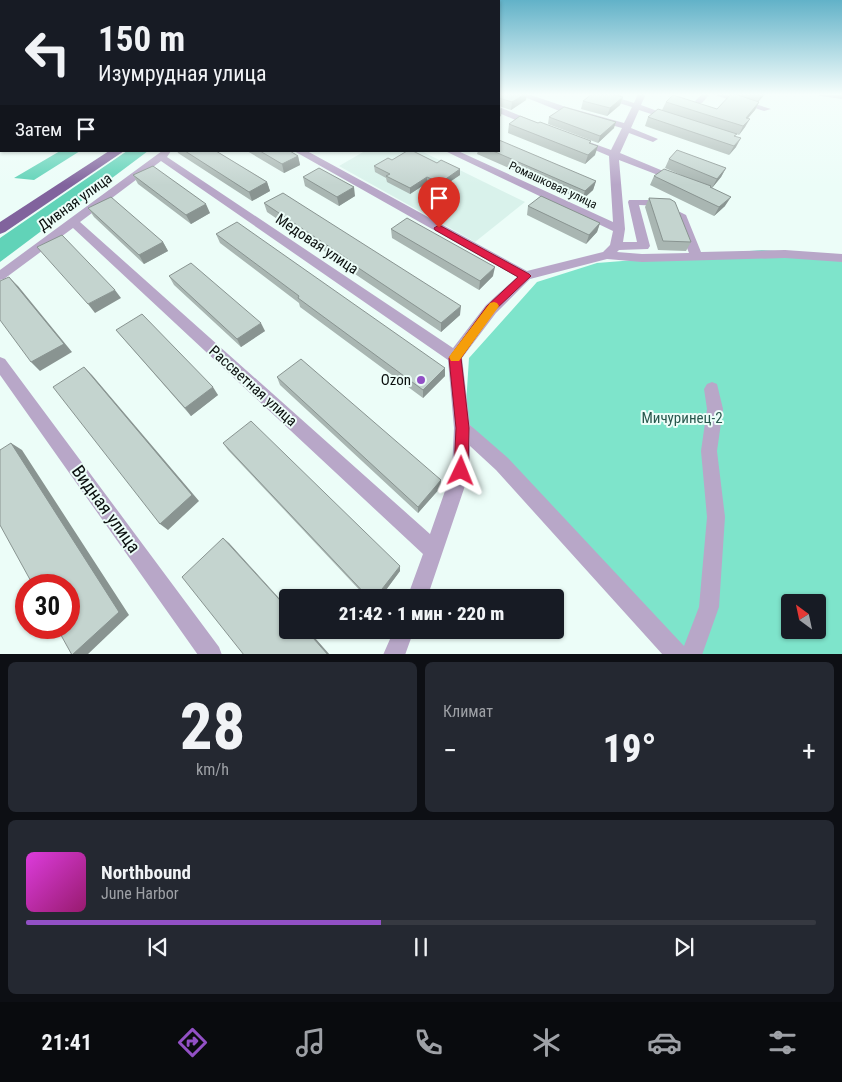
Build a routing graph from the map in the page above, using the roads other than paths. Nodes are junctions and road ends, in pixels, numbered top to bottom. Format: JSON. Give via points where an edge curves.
{"nodes":[{"id":1,"x":535,"y":125,"type":"edge"},
{"id":2,"x":615,"y":125,"type":"edge"},
{"id":3,"x":628,"y":125,"type":"edge"},
{"id":4,"x":544,"y":128,"type":"edge"},
{"id":5,"x":627,"y":128,"type":"junction"},
{"id":6,"x":570,"y":138,"type":"edge"},
{"id":7,"x":653,"y":138,"type":"dead end"},
{"id":8,"x":101,"y":152,"type":"edge"},
{"id":9,"x":116,"y":152,"type":"edge"},
{"id":10,"x":301,"y":152,"type":"edge"},
{"id":11,"x":452,"y":152,"type":"edge"},
{"id":12,"x":165,"y":154,"type":"edge"},
{"id":13,"x":614,"y":155,"type":"junction"},
{"id":14,"x":682,"y":181,"type":"edge"},
{"id":15,"x":0,"y":220,"type":"edge"},
{"id":16,"x":73,"y":222,"type":"junction"},
{"id":17,"x":0,"y":229,"type":"edge"},
{"id":18,"x":619,"y":229,"type":"junction"},
{"id":19,"x":612,"y":250,"type":"junction"},
{"id":20,"x":697,"y":257,"type":"junction"},
{"id":21,"x":842,"y":258,"type":"edge"},
{"id":22,"x":0,"y":276,"type":"edge"},
{"id":23,"x":526,"y":276,"type":"junction"},
{"id":24,"x":455,"y":358,"type":"junction"},
{"id":25,"x":0,"y":363,"type":"edge"},
{"id":26,"x":712,"y":389,"type":"dead end"},
{"id":27,"x":462,"y":428,"type":"junction"},
{"id":28,"x":433,"y":550,"type":"junction"},
{"id":29,"x":420,"y":589,"type":"edge"},
{"id":30,"x":400,"y":639,"type":"edge"},
{"id":31,"x":211,"y":654,"type":"edge"},
{"id":32,"x":394,"y":654,"type":"edge"},
{"id":33,"x":678,"y":654,"type":"edge"},
{"id":34,"x":691,"y":654,"type":"edge"}],
"edges":[{"from":1,"to":4,"type":"street"},
{"from":2,"to":5,"type":"street"},
{"from":3,"to":5,"type":"street"},
{"from":5,"to":7,"type":"street"},
{"from":5,"to":13,"type":"street"},
{"from":6,"to":13,"type":"street"},
{"from":8,"to":15,"type":"main road"},
{"from":9,"to":17,"type":"main road"},
{"from":10,"to":23,"type":"street"},
{"from":11,"to":18,"type":"street","name":"Ромашковая улица"},
{"from":12,"to":16,"type":"street","name":"Дивная улица"},
{"from":12,"to":24,"type":"street","name":"Медовая улица"},
{"from":13,"to":14,"type":"street"},
{"from":13,"to":18,"type":"street"},
{"from":16,"to":22,"type":"street","name":"Дивная улица"},
{"from":16,"to":28,"type":"street","name":"Рассветная улица"},
{"from":18,"to":19,"type":"street"},
{"from":19,"to":20,"type":"lane","via":[[642,258]]},
{"from":19,"to":20,"type":"lane","via":[[644,246],[633,202],[668,203],[677,208]]},
{"from":19,"to":23,"type":"street"},
{"from":20,"to":21,"type":"lane","via":[[785,254]]},
{"from":23,"to":24,"type":"street","via":[[490,308]]},
{"from":24,"to":27,"type":"street"},
{"from":25,"to":31,"type":"street","name":"Видная улица"},
{"from":26,"to":34,"type":"street","via":[[715,409],[709,451],[716,517],[709,608]]},
{"from":27,"to":28,"type":"street","via":[[461,471]]},
{"from":27,"to":33,"type":"street","via":[[502,464]]},
{"from":28,"to":29,"type":"street"},
{"from":30,"to":32,"type":"street"}]}
